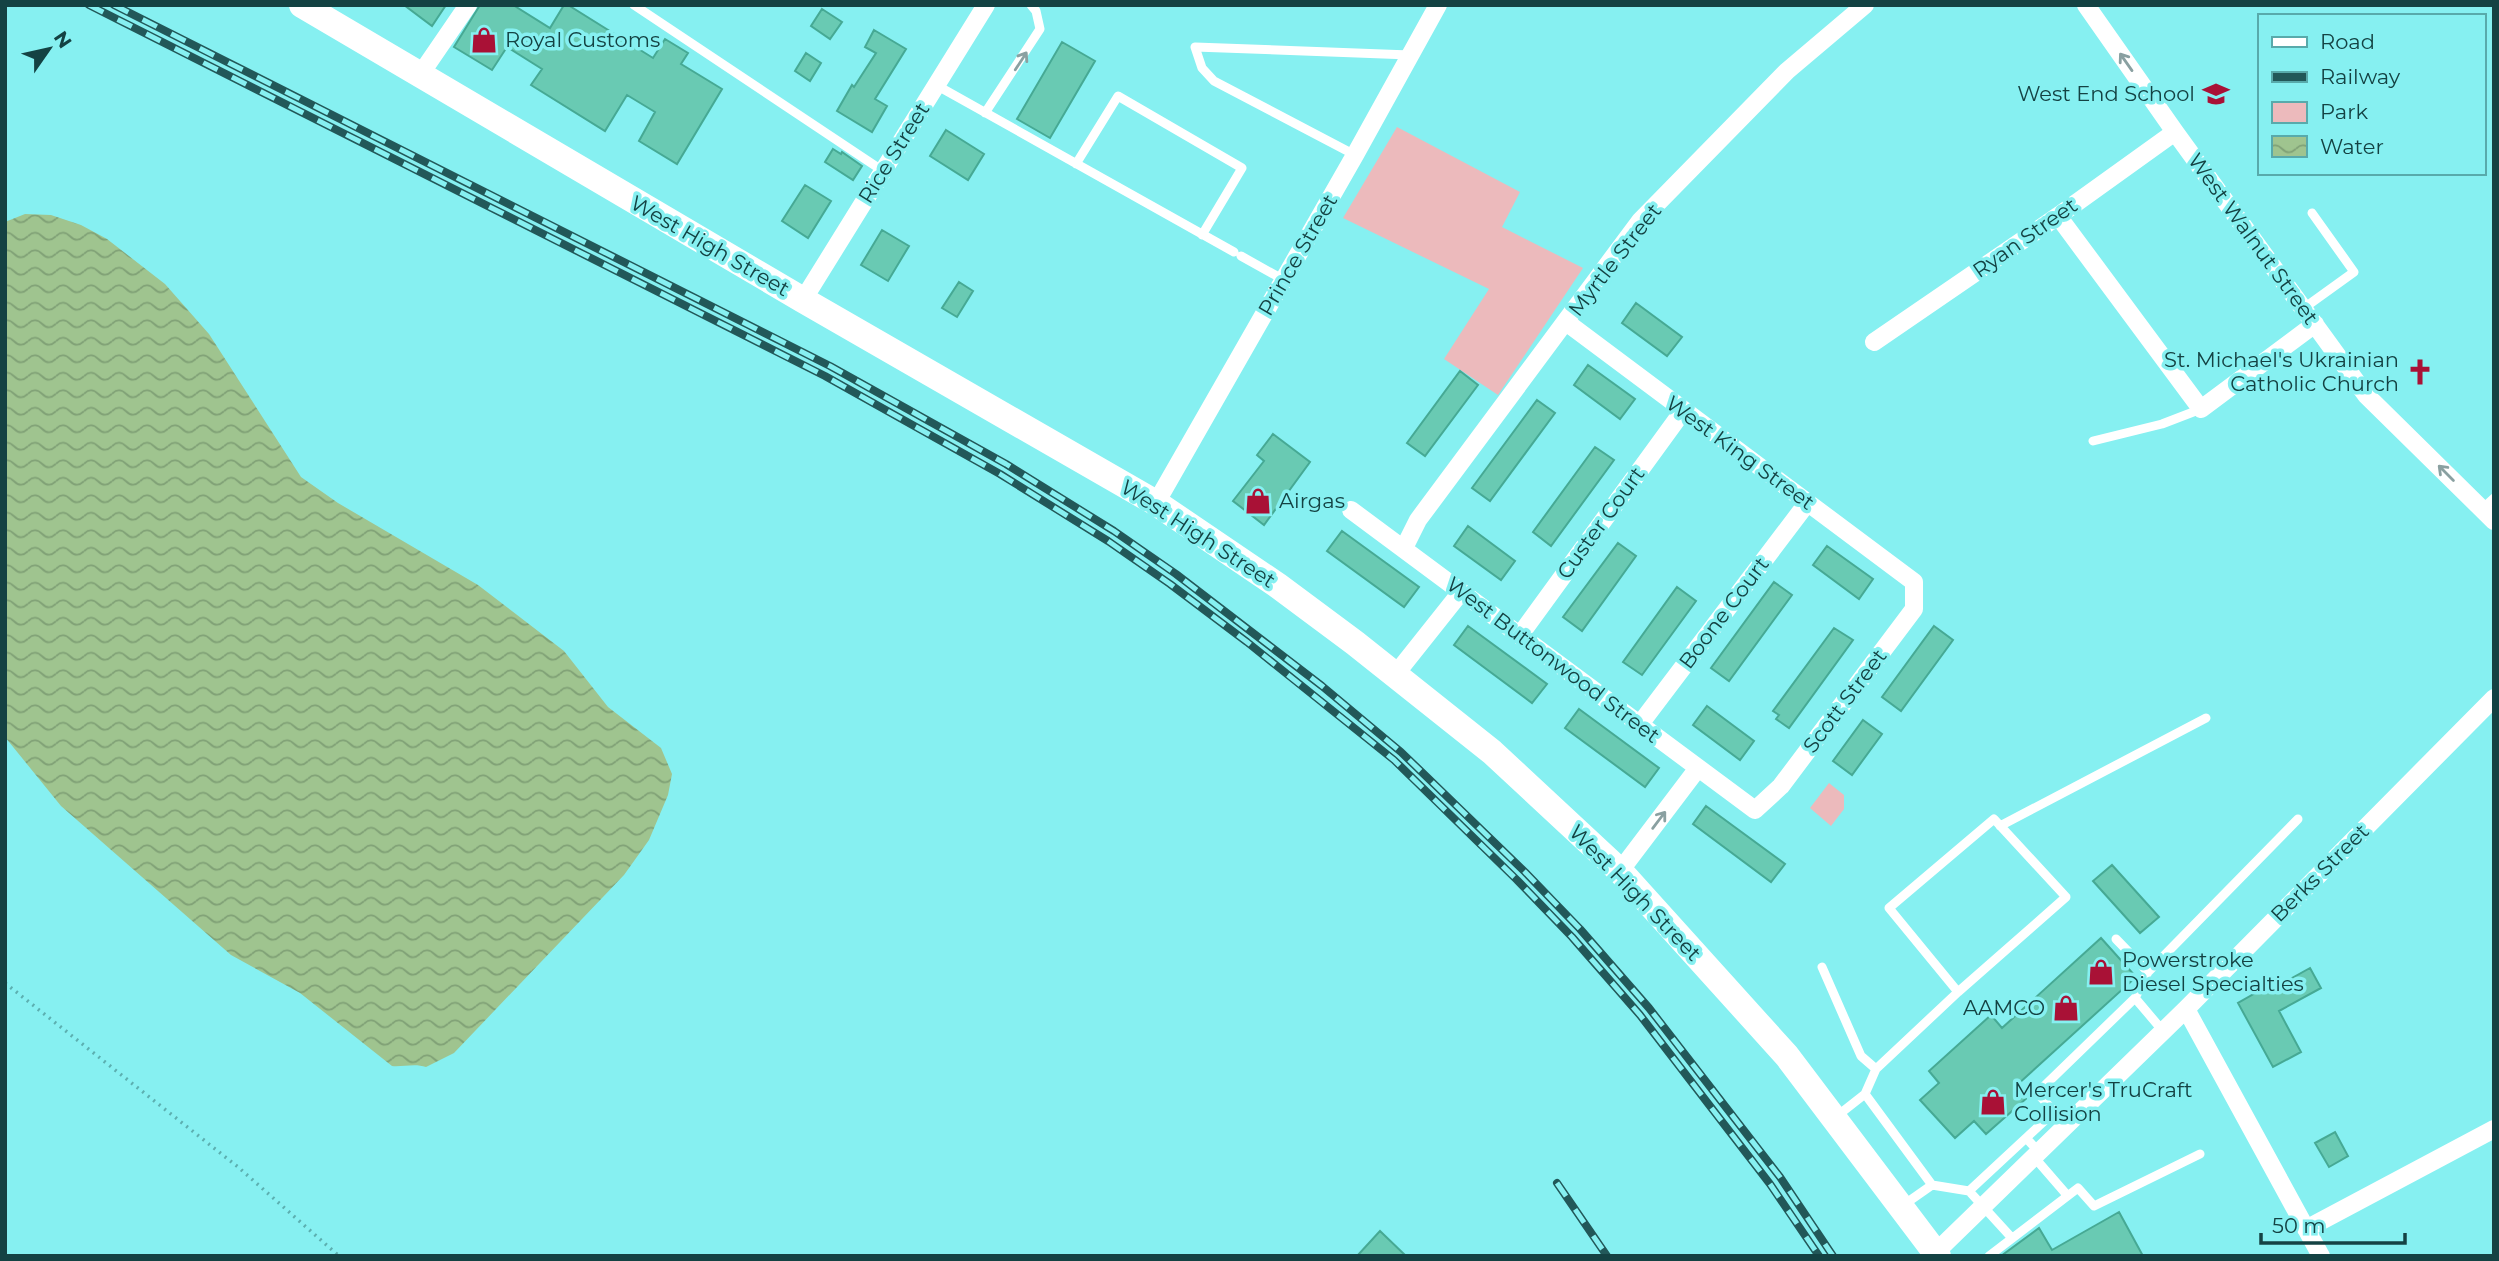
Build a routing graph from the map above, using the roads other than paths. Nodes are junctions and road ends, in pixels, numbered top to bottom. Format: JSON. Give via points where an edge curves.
{"nodes":[{"id":1,"x":302,"y":5,"type":"edge"},
{"id":2,"x":468,"y":5,"type":"edge"},
{"id":3,"x":634,"y":5,"type":"edge"},
{"id":4,"x":986,"y":5,"type":"edge"},
{"id":5,"x":1031,"y":5,"type":"edge"},
{"id":6,"x":1438,"y":5,"type":"edge"},
{"id":7,"x":1865,"y":5,"type":"edge"},
{"id":8,"x":2086,"y":5,"type":"edge"},
{"id":9,"x":1411,"y":55,"type":"junction"},
{"id":10,"x":420,"y":75,"type":"junction"},
{"id":11,"x":936,"y":85,"type":"junction"},
{"id":12,"x":985,"y":113,"type":"junction"},
{"id":13,"x":2175,"y":132,"type":"junction"},
{"id":14,"x":1355,"y":155,"type":"junction"},
{"id":15,"x":1076,"y":164,"type":"junction"},
{"id":16,"x":883,"y":171,"type":"junction"},
{"id":17,"x":2312,"y":213,"type":"dead end"},
{"id":18,"x":2059,"y":216,"type":"junction"},
{"id":19,"x":1202,"y":235,"type":"junction"},
{"id":20,"x":1283,"y":280,"type":"junction"},
{"id":21,"x":803,"y":300,"type":"junction"},
{"id":22,"x":2304,"y":308,"type":"junction"},
{"id":23,"x":1566,"y":323,"type":"junction"},
{"id":24,"x":2315,"y":324,"type":"junction"},
{"id":25,"x":1874,"y":342,"type":"dead end"},
{"id":26,"x":2201,"y":409,"type":"junction"},
{"id":27,"x":1682,"y":411,"type":"junction"},
{"id":28,"x":2093,"y":441,"type":"dead end"},
{"id":29,"x":1808,"y":502,"type":"junction"},
{"id":30,"x":1156,"y":503,"type":"junction"},
{"id":31,"x":2490,"y":509,"type":"edge"},
{"id":32,"x":1351,"y":510,"type":"dead end"},
{"id":33,"x":1404,"y":548,"type":"junction"},
{"id":34,"x":1914,"y":582,"type":"joint"},
{"id":35,"x":1461,"y":592,"type":"junction"},
{"id":36,"x":1520,"y":635,"type":"junction"},
{"id":37,"x":1395,"y":675,"type":"junction"},
{"id":38,"x":2494,"y":698,"type":"edge"},
{"id":39,"x":2206,"y":718,"type":"dead end"},
{"id":40,"x":1640,"y":724,"type":"junction"},
{"id":41,"x":1698,"y":768,"type":"junction"},
{"id":42,"x":1755,"y":810,"type":"joint"},
{"id":43,"x":2298,"y":819,"type":"dead end"},
{"id":44,"x":2000,"y":826,"type":"junction"},
{"id":45,"x":1620,"y":872,"type":"junction"},
{"id":46,"x":2116,"y":939,"type":"dead end"},
{"id":47,"x":1822,"y":967,"type":"dead end"},
{"id":48,"x":2148,"y":972,"type":"junction"},
{"id":49,"x":1958,"y":992,"type":"junction"},
{"id":50,"x":2135,"y":998,"type":"junction"},
{"id":51,"x":2186,"y":1009,"type":"junction"},
{"id":52,"x":2163,"y":1031,"type":"junction"},
{"id":53,"x":1876,"y":1069,"type":"junction"},
{"id":54,"x":1865,"y":1094,"type":"junction"},
{"id":55,"x":2054,"y":1112,"type":"junction"},
{"id":56,"x":1835,"y":1117,"type":"junction"},
{"id":57,"x":2067,"y":1125,"type":"junction"},
{"id":58,"x":2494,"y":1129,"type":"edge"},
{"id":59,"x":2026,"y":1138,"type":"junction"},
{"id":60,"x":2036,"y":1154,"type":"junction"},
{"id":61,"x":2200,"y":1154,"type":"dead end"},
{"id":62,"x":1932,"y":1185,"type":"junction"},
{"id":63,"x":1969,"y":1191,"type":"junction"},
{"id":64,"x":2067,"y":1195,"type":"junction"},
{"id":65,"x":1902,"y":1206,"type":"junction"},
{"id":66,"x":1983,"y":1206,"type":"junction"},
{"id":67,"x":2306,"y":1229,"type":"junction"},
{"id":68,"x":2016,"y":1236,"type":"junction"},
{"id":69,"x":1937,"y":1254,"type":"edge"},
{"id":70,"x":1989,"y":1256,"type":"edge"},
{"id":71,"x":2321,"y":1256,"type":"edge"}],
"edges":[{"from":1,"to":10,"type":"main road","name":"West High Street"},
{"from":2,"to":10,"type":"street"},
{"from":3,"to":16,"type":"lane"},
{"from":4,"to":11,"type":"street","name":"Rice Street"},
{"from":12,"to":5,"type":"lane","one_way":true,"via":[[1041,29]]},
{"from":6,"to":9,"type":"street","name":"Prince Street"},
{"from":7,"to":23,"type":"street","name":"Myrtle Street","via":[[1787,71],[1640,221]]},
{"from":13,"to":8,"type":"street","name":"West Walnut Street","one_way":true},
{"from":9,"to":14,"type":"street","name":"Prince Street"},
{"from":9,"to":14,"type":"lane","via":[[1195,47],[1202,68],[1214,81]]},
{"from":10,"to":21,"type":"main road","name":"West High Street"},
{"from":11,"to":12,"type":"lane"},
{"from":11,"to":16,"type":"street","name":"Rice Street"},
{"from":12,"to":15,"type":"lane"},
{"from":13,"to":18,"type":"street","name":"Ryan Street"},
{"from":13,"to":22,"type":"street","name":"West Walnut Street"},
{"from":14,"to":20,"type":"street","name":"Prince Street"},
{"from":15,"to":19,"type":"lane"},
{"from":15,"to":19,"type":"lane","via":[[1118,96],[1242,168]]},
{"from":16,"to":21,"type":"street","name":"Rice Street"},
{"from":17,"to":22,"type":"lane","via":[[2354,272]]},
{"from":18,"to":25,"type":"street","name":"Ryan Street"},
{"from":18,"to":26,"type":"street"},
{"from":19,"to":20,"type":"lane"},
{"from":20,"to":30,"type":"street","name":"Prince Street"},
{"from":21,"to":30,"type":"main road","name":"West High Street"},
{"from":22,"to":24,"type":"street","name":"West Walnut Street"},
{"from":23,"to":27,"type":"street","name":"West King Street"},
{"from":23,"to":33,"type":"street","name":"Myrtle Street","via":[[1418,520]]},
{"from":24,"to":26,"type":"street"},
{"from":31,"to":24,"type":"street","name":"West Walnut Street","one_way":true,"via":[[2366,395]]},
{"from":26,"to":28,"type":"lane"},
{"from":27,"to":29,"type":"street","name":"West King Street"},
{"from":27,"to":36,"type":"street","name":"Custer Court"},
{"from":29,"to":34,"type":"street","name":"West King Street"},
{"from":29,"to":40,"type":"street","name":"Boone Court"},
{"from":30,"to":37,"type":"main road","name":"West High Street","via":[[1277,585]]},
{"from":32,"to":33,"type":"street","name":"West Buttonwood Street"},
{"from":33,"to":35,"type":"street","name":"West Buttonwood Street"},
{"from":34,"to":42,"type":"street","name":"Scott Street","via":[[1914,609],[1782,786]]},
{"from":35,"to":36,"type":"street","name":"West Buttonwood Street"},
{"from":35,"to":37,"type":"street"},
{"from":36,"to":40,"type":"street","name":"West Buttonwood Street"},
{"from":37,"to":45,"type":"main road","name":"West High Street","via":[[1492,752]]},
{"from":38,"to":51,"type":"street","name":"Berks Street"},
{"from":39,"to":44,"type":"lane"},
{"from":40,"to":41,"type":"street","name":"West Buttonwood Street"},
{"from":41,"to":42,"type":"street","name":"West Buttonwood Street"},
{"from":45,"to":41,"type":"street","one_way":true},
{"from":43,"to":48,"type":"lane"},
{"from":44,"to":49,"type":"lane","via":[[2066,897]]},
{"from":44,"to":49,"type":"lane","via":[[1994,819],[1889,908]]},
{"from":45,"to":56,"type":"main road","name":"West High Street","via":[[1787,1056]]},
{"from":46,"to":48,"type":"lane"},
{"from":47,"to":53,"type":"lane","via":[[1861,1056]]},
{"from":48,"to":50,"type":"lane"},
{"from":49,"to":53,"type":"lane"},
{"from":50,"to":52,"type":"lane"},
{"from":50,"to":55,"type":"lane","via":[[2037,1093]]},
{"from":51,"to":52,"type":"street","name":"Berks Street"},
{"from":51,"to":67,"type":"street"},
{"from":52,"to":57,"type":"street","name":"Berks Street"},
{"from":53,"to":54,"type":"lane"},
{"from":54,"to":56,"type":"lane"},
{"from":54,"to":62,"type":"lane"},
{"from":55,"to":57,"type":"lane"},
{"from":55,"to":59,"type":"lane"},
{"from":56,"to":65,"type":"main road","name":"West High Street"},
{"from":57,"to":60,"type":"street","name":"Berks Street"},
{"from":58,"to":67,"type":"street"},
{"from":59,"to":60,"type":"lane"},
{"from":59,"to":63,"type":"lane"},
{"from":60,"to":64,"type":"lane"},
{"from":60,"to":66,"type":"street","name":"Berks Street"},
{"from":61,"to":64,"type":"lane","via":[[2094,1206],[2078,1188]]},
{"from":62,"to":63,"type":"lane"},
{"from":62,"to":65,"type":"lane"},
{"from":63,"to":66,"type":"lane"},
{"from":64,"to":68,"type":"lane"},
{"from":65,"to":69,"type":"main road","name":"West High Street"},
{"from":66,"to":68,"type":"lane"},
{"from":66,"to":69,"type":"street","name":"Berks Street"},
{"from":67,"to":71,"type":"street"},
{"from":68,"to":70,"type":"lane"}]}
